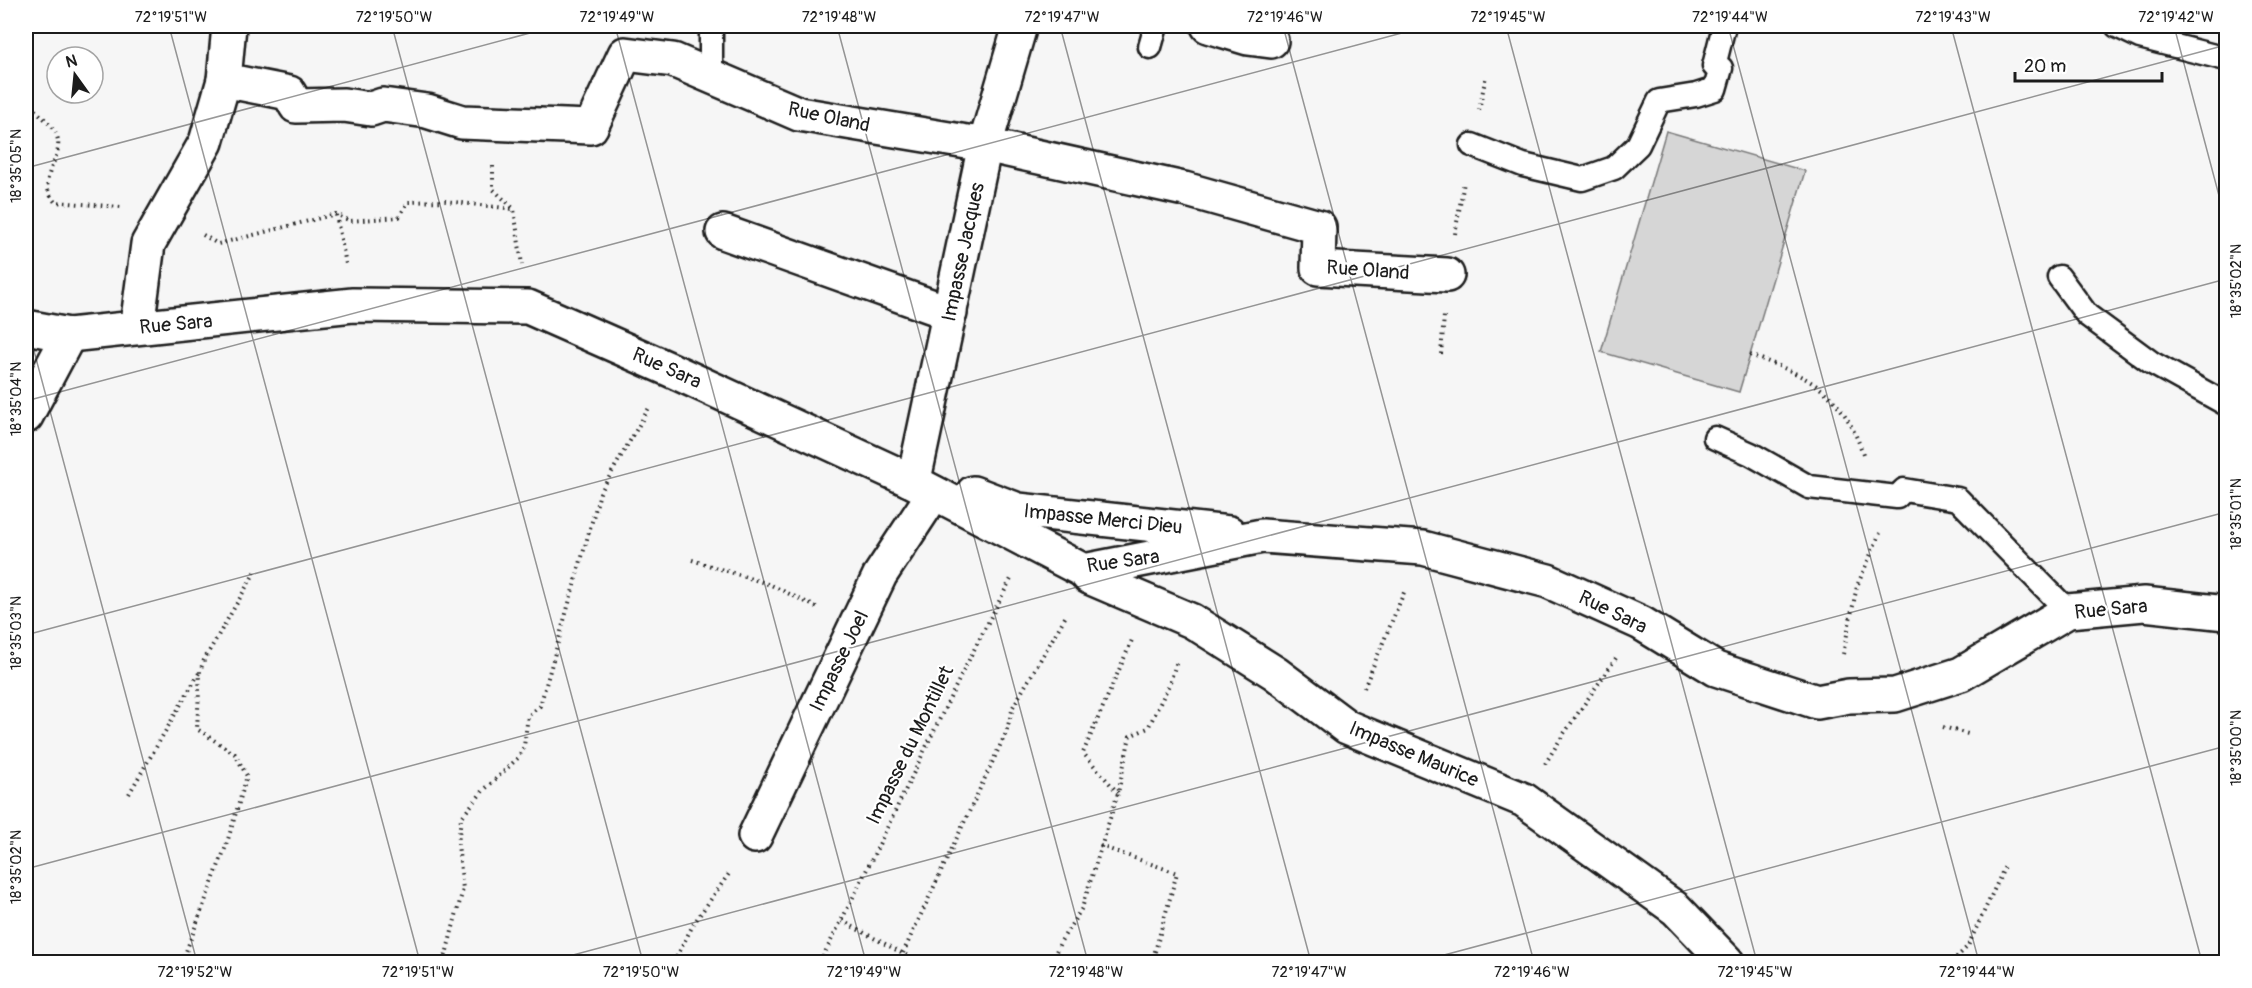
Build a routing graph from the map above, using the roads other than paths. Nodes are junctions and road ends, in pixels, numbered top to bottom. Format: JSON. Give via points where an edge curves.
{"nodes":[{"id":1,"x":229,"y":26,"type":"edge"},
{"id":2,"x":711,"y":26,"type":"edge"},
{"id":3,"x":1020,"y":26,"type":"edge"},
{"id":4,"x":1156,"y":26,"type":"edge"},
{"id":5,"x":1208,"y":26,"type":"edge"},
{"id":6,"x":1724,"y":26,"type":"edge"},
{"id":7,"x":2117,"y":26,"type":"edge"},
{"id":8,"x":1270,"y":41,"type":"dead end"},
{"id":9,"x":1150,"y":47,"type":"dead end"},
{"id":10,"x":2226,"y":59,"type":"edge"},
{"id":11,"x":711,"y":76,"type":"junction"},
{"id":12,"x":224,"y":80,"type":"junction"},
{"id":13,"x":1472,"y":145,"type":"road end"},
{"id":14,"x":985,"y":146,"type":"junction"},
{"id":15,"x":723,"y":232,"type":"dead end"},
{"id":16,"x":1447,"y":275,"type":"road end"},
{"id":17,"x":2059,"y":277,"type":"dead end"},
{"id":18,"x":950,"y":313,"type":"junction"},
{"id":19,"x":26,"y":327,"type":"edge"},
{"id":20,"x":137,"y":327,"type":"junction"},
{"id":21,"x":69,"y":334,"type":"junction"},
{"id":22,"x":2226,"y":404,"type":"edge"},
{"id":23,"x":26,"y":416,"type":"edge"},
{"id":24,"x":1715,"y":438,"type":"dead end"},
{"id":25,"x":920,"y":481,"type":"junction"},
{"id":26,"x":1262,"y":536,"type":"junction"},
{"id":27,"x":1086,"y":574,"type":"junction"},
{"id":28,"x":2068,"y":611,"type":"junction"},
{"id":29,"x":2226,"y":613,"type":"edge"},
{"id":30,"x":755,"y":836,"type":"road end"},
{"id":31,"x":1727,"y":963,"type":"edge"}],
"edges":[{"from":1,"to":12,"type":"street"},
{"from":2,"to":11,"type":"lane"},
{"from":3,"to":14,"type":"street","name":"Impasse Jacques"},
{"from":4,"to":9,"type":"lane"},
{"from":5,"to":8,"type":"street"},
{"from":6,"to":13,"type":"lane","via":[[1714,66],[1721,68],[1715,88],[1659,101],[1638,145],[1614,168],[1582,179],[1522,165]]},
{"from":7,"to":10,"type":"lane","via":[[2140,37]]},
{"from":11,"to":12,"type":"street","name":"Rue Oland","via":[[673,60],[625,54],[591,127],[462,122],[427,111],[383,105],[371,109],[296,106],[288,93]]},
{"from":11,"to":14,"type":"street","name":"Rue Oland","via":[[799,114]]},
{"from":12,"to":20,"type":"street","via":[[206,142],[148,243]]},
{"from":14,"to":16,"type":"street","name":"Rue Oland","via":[[1184,189],[1319,227],[1318,268]]},
{"from":14,"to":18,"type":"street","name":"Impasse Jacques"},
{"from":15,"to":18,"type":"street"},
{"from":17,"to":22,"type":"lane","via":[[2087,315],[2152,363]]},
{"from":18,"to":25,"type":"street","name":"Impasse Jacques"},
{"from":19,"to":21,"type":"street","name":"Rue Sara"},
{"from":20,"to":21,"type":"street","name":"Rue Sara"},
{"from":20,"to":25,"type":"street","name":"Rue Sara","via":[[353,305],[528,308]]},
{"from":21,"to":23,"type":"street"},
{"from":24,"to":28,"type":"lane","via":[[1809,487],[1897,496],[1904,490],[1958,499]]},
{"from":25,"to":26,"type":"street","name":"Impasse Merci Dieu","via":[[1018,510]]},
{"from":25,"to":27,"type":"street","name":"Rue Sara"},
{"from":25,"to":30,"type":"street","name":"Impasse Joel","via":[[857,627]]},
{"from":26,"to":27,"type":"street","name":"Rue Sara"},
{"from":26,"to":28,"type":"street","name":"Rue Sara","via":[[1423,548],[1548,582],[1641,623],[1716,669],[1817,702],[1849,696],[1895,695],[1961,674]]},
{"from":27,"to":31,"type":"street","name":"Impasse Maurice","via":[[1192,621],[1275,673],[1347,727],[1524,800],[1676,909]]},
{"from":28,"to":29,"type":"street","name":"Rue Sara","via":[[2144,604]]}]}
